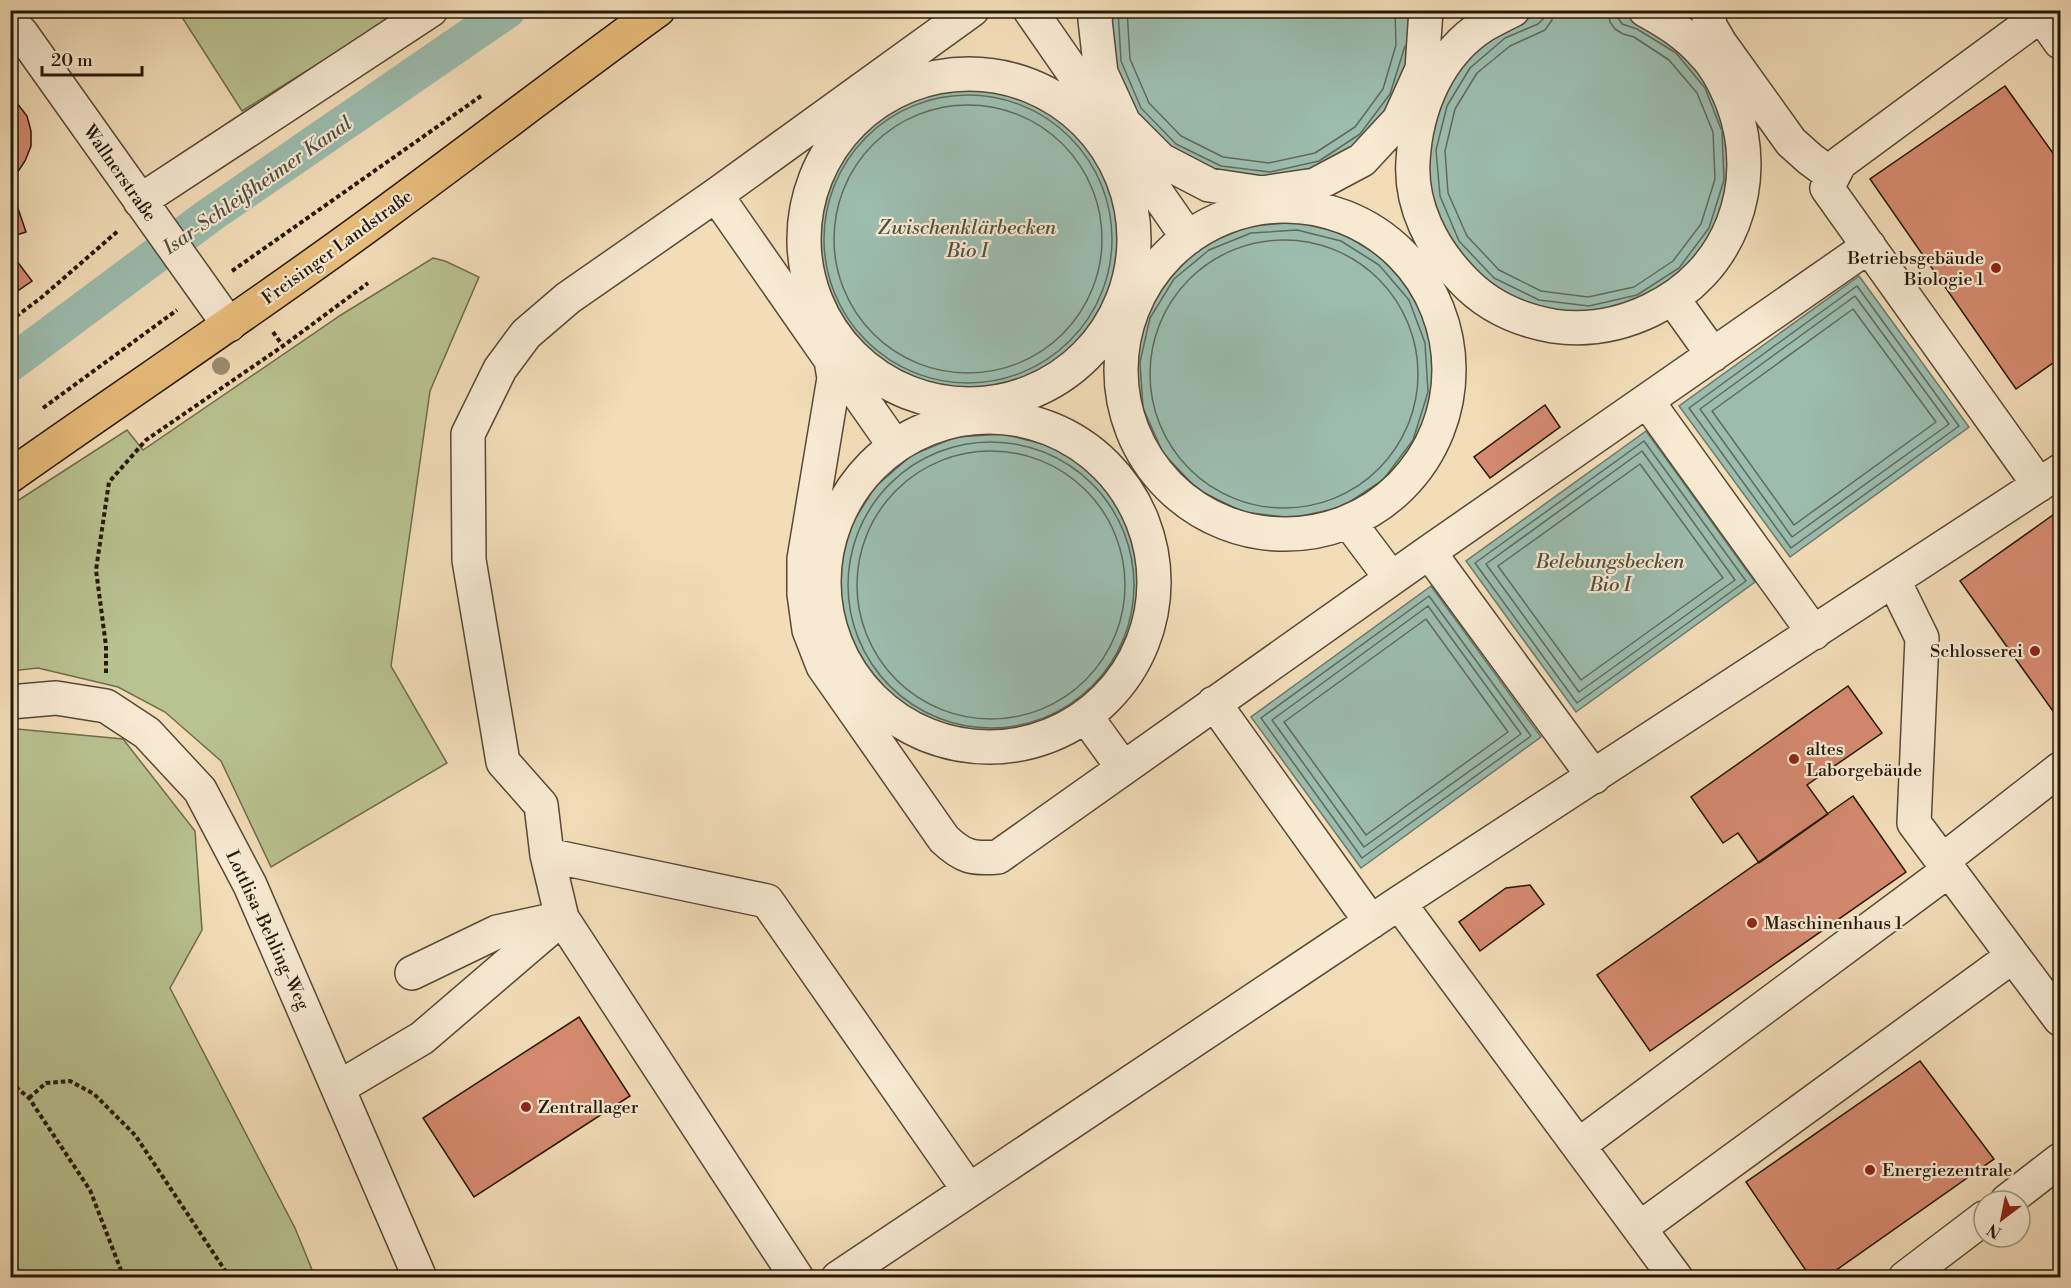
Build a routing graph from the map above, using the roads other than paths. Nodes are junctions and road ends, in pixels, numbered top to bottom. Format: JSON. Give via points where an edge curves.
{"nodes":[{"id":1,"x":431,"y":10,"type":"edge"},
{"id":2,"x":658,"y":10,"type":"edge"},
{"id":3,"x":972,"y":10,"type":"edge"},
{"id":4,"x":1030,"y":10,"type":"edge"},
{"id":5,"x":1097,"y":10,"type":"edge"},
{"id":6,"x":1426,"y":10,"type":"edge"},
{"id":7,"x":1512,"y":10,"type":"edge"},
{"id":8,"x":1645,"y":10,"type":"edge"},
{"id":9,"x":1708,"y":10,"type":"edge"},
{"id":10,"x":2045,"y":13,"type":"edge"},
{"id":11,"x":1477,"y":18,"type":"edge"},
{"id":12,"x":10,"y":21,"type":"edge"},
{"id":13,"x":2061,"y":42,"type":"edge"},
{"id":14,"x":1724,"y":65,"type":"junction"},
{"id":15,"x":1418,"y":96,"type":"junction"},
{"id":16,"x":862,"y":101,"type":"junction"},
{"id":17,"x":1112,"y":132,"type":"junction"},
{"id":18,"x":1833,"y":176,"type":"junction"},
{"id":19,"x":716,"y":195,"type":"junction"},
{"id":20,"x":1271,"y":200,"type":"junction"},
{"id":21,"x":148,"y":212,"type":"junction"},
{"id":22,"x":1188,"y":238,"type":"junction"},
{"id":23,"x":1869,"y":246,"type":"junction"},
{"id":24,"x":1431,"y":267,"type":"junction"},
{"id":25,"x":1673,"y":299,"type":"junction"},
{"id":26,"x":1125,"y":307,"type":"junction"},
{"id":27,"x":229,"y":325,"type":"junction"},
{"id":28,"x":828,"y":346,"type":"junction"},
{"id":29,"x":1713,"y":355,"type":"junction"},
{"id":30,"x":1647,"y":400,"type":"junction"},
{"id":31,"x":982,"y":411,"type":"junction"},
{"id":32,"x":894,"y":445,"type":"junction"},
{"id":33,"x":10,"y":476,"type":"edge"},
{"id":34,"x":1161,"y":477,"type":"junction"},
{"id":35,"x":2050,"y":478,"type":"edge"},
{"id":36,"x":1129,"y":497,"type":"junction"},
{"id":37,"x":1349,"y":522,"type":"junction"},
{"id":38,"x":1429,"y":552,"type":"junction"},
{"id":39,"x":1391,"y":578,"type":"junction"},
{"id":40,"x":1893,"y":581,"type":"junction"},
{"id":41,"x":1814,"y":633,"type":"junction"},
{"id":42,"x":10,"y":702,"type":"edge"},
{"id":43,"x":1214,"y":703,"type":"junction"},
{"id":44,"x":1087,"y":718,"type":"junction"},
{"id":45,"x":883,"y":727,"type":"junction"},
{"id":46,"x":1123,"y":768,"type":"junction"},
{"id":47,"x":2061,"y":769,"type":"edge"},
{"id":48,"x":1594,"y":777,"type":"junction"},
{"id":49,"x":547,"y":855,"type":"junction"},
{"id":50,"x":1946,"y":866,"type":"junction"},
{"id":51,"x":1400,"y":903,"type":"junction"},
{"id":52,"x":562,"y":918,"type":"junction"},
{"id":53,"x":1371,"y":922,"type":"junction"},
{"id":54,"x":2013,"y":956,"type":"junction"},
{"id":55,"x":412,"y":973,"type":"dead end"},
{"id":56,"x":2061,"y":1019,"type":"edge"},
{"id":57,"x":338,"y":1088,"type":"junction"},
{"id":58,"x":1579,"y":1145,"type":"junction"},
{"id":59,"x":2061,"y":1160,"type":"edge"},
{"id":60,"x":968,"y":1189,"type":"junction"},
{"id":61,"x":2023,"y":1189,"type":"edge"},
{"id":62,"x":1972,"y":1227,"type":"edge"},
{"id":63,"x":1640,"y":1228,"type":"junction"},
{"id":64,"x":420,"y":1278,"type":"edge"},
{"id":65,"x":797,"y":1278,"type":"edge"},
{"id":66,"x":838,"y":1278,"type":"edge"},
{"id":67,"x":1676,"y":1278,"type":"edge"},
{"id":68,"x":1905,"y":1278,"type":"edge"}],
"edges":[{"from":1,"to":21,"type":"street"},
{"from":2,"to":27,"type":"main road","name":"Freisinger Landstraße"},
{"from":3,"to":16,"type":"street"},
{"from":4,"to":17,"type":"street"},
{"from":5,"to":17,"type":"street","via":[[1101,73]]},
{"from":6,"to":15,"type":"street"},
{"from":7,"to":11,"type":"street"},
{"from":8,"to":14,"type":"street","via":[[1674,26],[1704,54]]},
{"from":9,"to":14,"type":"street"},
{"from":10,"to":13,"type":"street"},
{"from":10,"to":18,"type":"street","via":[[1840,163]]},
{"from":11,"to":15,"type":"street","via":[[1462,44]]},
{"from":12,"to":21,"type":"street","name":"Wallnerstraße"},
{"from":14,"to":18,"type":"street","via":[[1791,142]]},
{"from":14,"to":25,"type":"street","via":[[1727,87],[1741,125],[1745,166],[1739,206],[1724,244],[1700,276]]},
{"from":15,"to":20,"type":"street","via":[[1362,160],[1315,185]]},
{"from":15,"to":24,"type":"street","via":[[1420,112],[1412,165],[1422,218],[1434,243]]},
{"from":16,"to":17,"type":"street","via":[[879,98],[930,75],[981,72],[1036,87]]},
{"from":16,"to":19,"type":"street"},
{"from":16,"to":28,"type":"street","via":[[815,178],[803,228],[808,282]]},
{"from":17,"to":20,"type":"street","via":[[1209,185],[1262,193]]},
{"from":17,"to":22,"type":"street"},
{"from":17,"to":26,"type":"street","via":[[1112,160],[1132,208],[1133,265]]},
{"from":18,"to":23,"type":"street","via":[[1827,189]]},
{"from":19,"to":28,"type":"street"},
{"from":19,"to":49,"type":"street","via":[[568,298],[526,334],[500,369],[468,434],[470,560],[503,762],[541,805]]},
{"from":20,"to":22,"type":"street","via":[[1198,229]]},
{"from":20,"to":24,"type":"street","via":[[1360,222],[1405,256]]},
{"from":21,"to":27,"type":"street","name":"Wallnerstraße"},
{"from":22,"to":26,"type":"street","via":[[1158,264]]},
{"from":23,"to":29,"type":"street"},
{"from":23,"to":35,"type":"street"},
{"from":24,"to":25,"type":"street","via":[[1512,315],[1565,328],[1592,328],[1632,320]]},
{"from":24,"to":37,"type":"street","via":[[1451,356],[1446,412],[1423,463],[1386,502]]},
{"from":25,"to":29,"type":"street"},
{"from":26,"to":31,"type":"street","via":[[1067,376],[1035,394]]},
{"from":26,"to":34,"type":"street","via":[[1119,362],[1126,415],[1149,464]]},
{"from":27,"to":33,"type":"main road","name":"Freisinger Landstraße"},
{"from":28,"to":31,"type":"street","via":[[873,375],[925,401]]},
{"from":28,"to":32,"type":"street"},
{"from":28,"to":45,"type":"street","via":[[834,378],[804,559],[804,594],[810,630],[823,666]]},
{"from":29,"to":30,"type":"street"},
{"from":30,"to":38,"type":"street"},
{"from":30,"to":41,"type":"street"},
{"from":31,"to":32,"type":"street","via":[[951,418]]},
{"from":31,"to":36,"type":"street","via":[[1057,430],[1102,460]]},
{"from":32,"to":45,"type":"street","via":[[862,475],[836,521],[824,570],[829,624],[853,677]]},
{"from":34,"to":36,"type":"street"},
{"from":34,"to":37,"type":"street","via":[[1186,502],[1233,528],[1286,536]]},
{"from":35,"to":40,"type":"street"},
{"from":36,"to":44,"type":"street","via":[[1152,550],[1154,607],[1136,661]]},
{"from":37,"to":39,"type":"street"},
{"from":38,"to":39,"type":"street"},
{"from":38,"to":48,"type":"street"},
{"from":39,"to":43,"type":"street"},
{"from":40,"to":41,"type":"street"},
{"from":40,"to":50,"type":"street","via":[[1922,638],[1914,823]]},
{"from":41,"to":48,"type":"street"},
{"from":42,"to":57,"type":"street","name":"Lottlisa-Behling-Weg","via":[[56,698],[106,706],[147,734],[200,790],[250,885]]},
{"from":43,"to":46,"type":"street"},
{"from":43,"to":53,"type":"street"},
{"from":44,"to":45,"type":"street","via":[[1056,736],[1002,749],[946,744]]},
{"from":44,"to":46,"type":"street"},
{"from":45,"to":46,"type":"street","via":[[944,839],[956,850],[977,859],[998,857]]},
{"from":47,"to":50,"type":"street"},
{"from":48,"to":51,"type":"street"},
{"from":49,"to":52,"type":"street"},
{"from":49,"to":60,"type":"street","via":[[766,901]]},
{"from":50,"to":54,"type":"street"},
{"from":50,"to":58,"type":"street"},
{"from":51,"to":53,"type":"street"},
{"from":51,"to":58,"type":"street"},
{"from":52,"to":55,"type":"street","via":[[496,933]]},
{"from":52,"to":57,"type":"street","via":[[422,1038]]},
{"from":52,"to":65,"type":"street"},
{"from":53,"to":60,"type":"street"},
{"from":54,"to":56,"type":"street"},
{"from":54,"to":63,"type":"street"},
{"from":57,"to":64,"type":"street","name":"Lottlisa-Behling-Weg"},
{"from":58,"to":63,"type":"street"},
{"from":59,"to":61,"type":"street"},
{"from":60,"to":66,"type":"street"},
{"from":62,"to":68,"type":"street"},
{"from":63,"to":67,"type":"street"}]}
